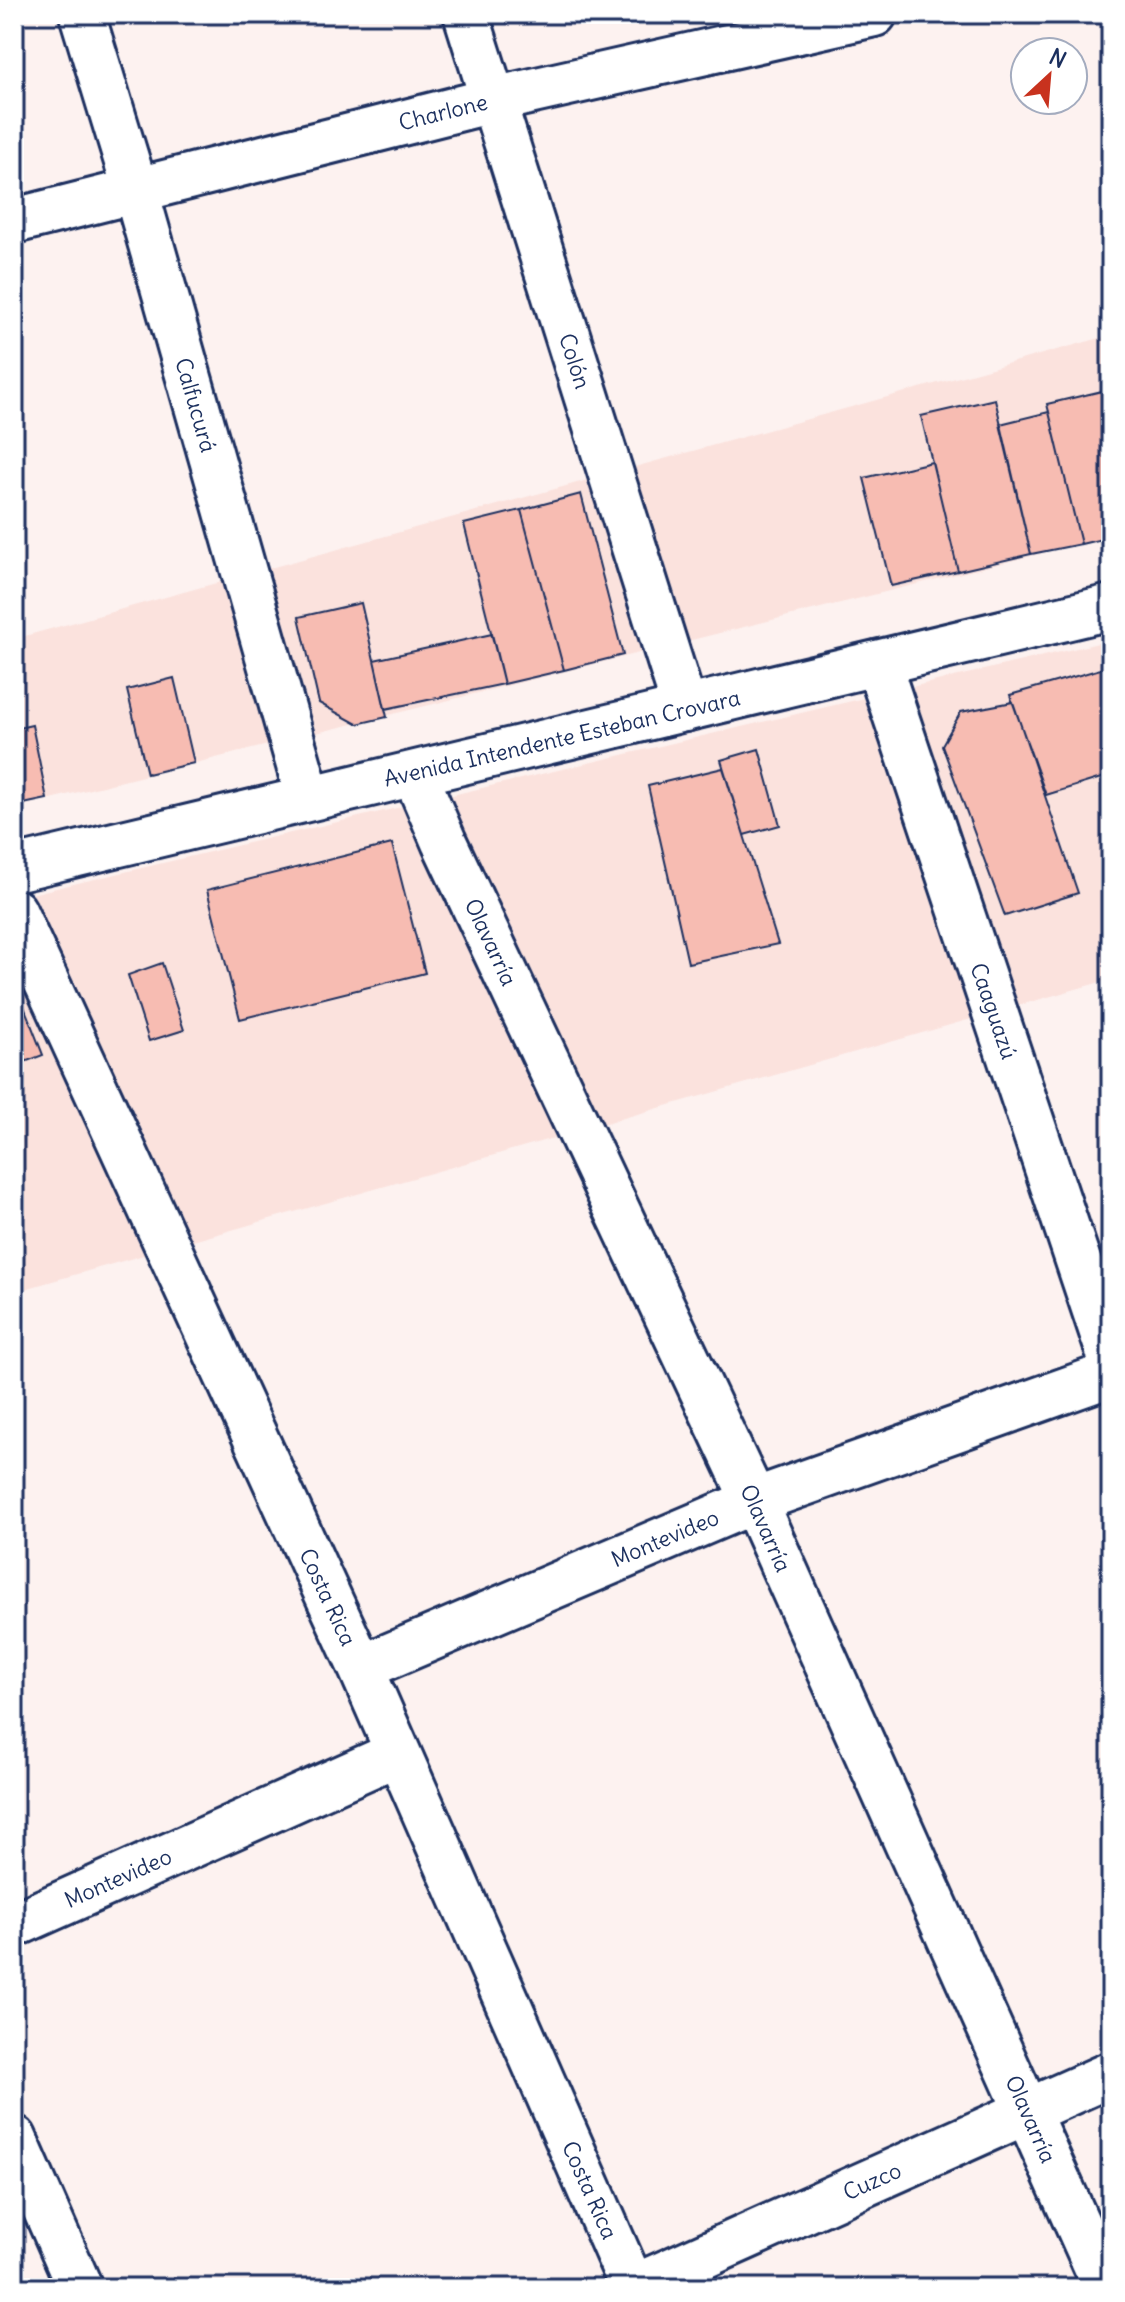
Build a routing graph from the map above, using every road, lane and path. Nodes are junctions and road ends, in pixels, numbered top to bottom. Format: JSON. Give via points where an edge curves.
{"nodes":[{"id":1,"x":82,"y":14,"type":"edge"},
{"id":2,"x":466,"y":14,"type":"edge"},
{"id":3,"x":874,"y":14,"type":"edge"},
{"id":4,"x":493,"y":100,"type":"junction"},
{"id":5,"x":135,"y":188,"type":"junction"},
{"id":6,"x":14,"y":221,"type":"edge"},
{"id":7,"x":1111,"y":607,"type":"edge"},
{"id":8,"x":878,"y":663,"type":"junction"},
{"id":9,"x":685,"y":709,"type":"junction"},
{"id":10,"x":415,"y":774,"type":"junction"},
{"id":11,"x":308,"y":797,"type":"junction"},
{"id":12,"x":14,"y":869,"type":"edge"},
{"id":13,"x":14,"y":911,"type":"edge"},
{"id":14,"x":1111,"y":1359,"type":"edge"},
{"id":15,"x":1111,"y":1374,"type":"edge"},
{"id":16,"x":754,"y":1501,"type":"junction"},
{"id":17,"x":361,"y":1668,"type":"junction"},
{"id":18,"x":398,"y":1753,"type":"junction"},
{"id":19,"x":14,"y":1925,"type":"edge"},
{"id":20,"x":1111,"y":2074,"type":"edge"},
{"id":21,"x":1028,"y":2112,"type":"junction"},
{"id":22,"x":14,"y":2138,"type":"edge"},
{"id":23,"x":80,"y":2288,"type":"edge"},
{"id":24,"x":633,"y":2288,"type":"edge"},
{"id":25,"x":1106,"y":2288,"type":"edge"}],
"edges":[{"from":1,"to":5,"type":"street","name":"Calfucurá"},
{"from":2,"to":4,"type":"street","name":"Colón"},
{"from":3,"to":4,"type":"street","name":"Charlone"},
{"from":4,"to":5,"type":"street","name":"Charlone"},
{"from":4,"to":9,"type":"street","name":"Colón"},
{"from":5,"to":6,"type":"street","name":"Charlone"},
{"from":5,"to":11,"type":"street","name":"Calfucurá"},
{"from":7,"to":8,"type":"street","name":"Avenida Intendente Esteban Crovara"},
{"from":8,"to":9,"type":"street","name":"Avenida Intendente Esteban Crovara"},
{"from":8,"to":14,"type":"street","name":"Caaguazú"},
{"from":9,"to":10,"type":"street","name":"Avenida Intendente Esteban Crovara"},
{"from":10,"to":11,"type":"street","name":"Avenida Intendente Esteban Crovara"},
{"from":10,"to":16,"type":"street","name":"Olavarría"},
{"from":11,"to":12,"type":"street","name":"Avenida Intendente Esteban Crovara"},
{"from":13,"to":17,"type":"street","name":"Costa Rica"},
{"from":15,"to":16,"type":"street","name":"Montevideo"},
{"from":16,"to":17,"type":"street","name":"Montevideo"},
{"from":16,"to":21,"type":"street","name":"Olavarría"},
{"from":17,"to":18,"type":"street","name":"Costa Rica"},
{"from":18,"to":19,"type":"street","name":"Montevideo"},
{"from":18,"to":24,"type":"street","name":"Costa Rica"},
{"from":20,"to":21,"type":"street","name":"Cuzco"},
{"from":21,"to":24,"type":"street","name":"Cuzco"},
{"from":21,"to":25,"type":"street","name":"Olavarría"},
{"from":22,"to":23,"type":"street"}]}
